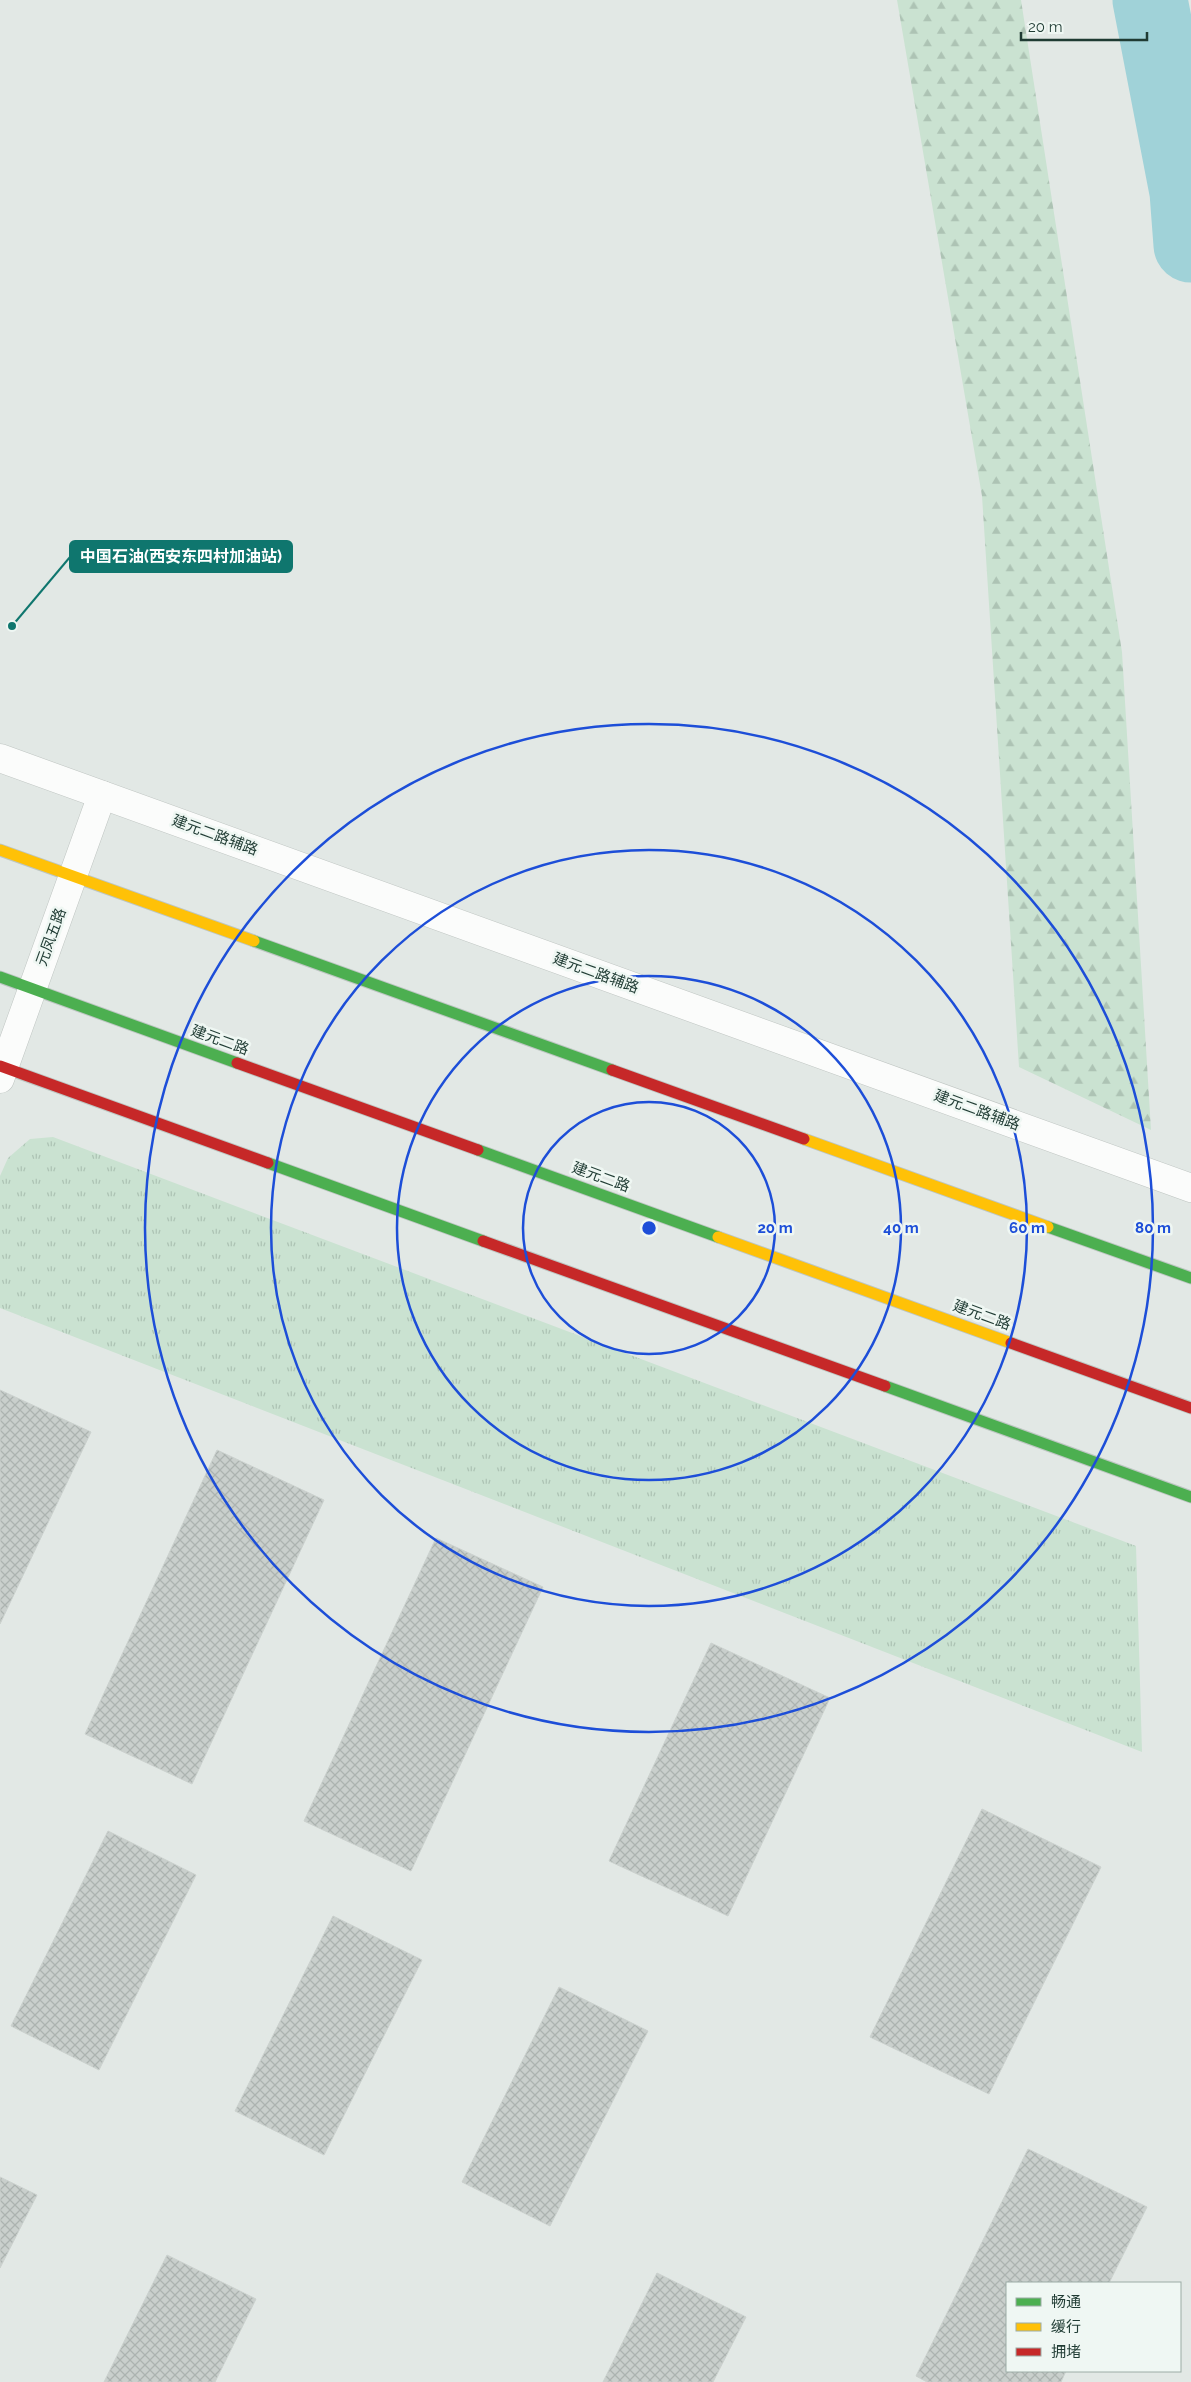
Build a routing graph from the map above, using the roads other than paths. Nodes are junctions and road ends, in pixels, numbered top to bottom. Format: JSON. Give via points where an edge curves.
{"nodes":[{"id":1,"x":0,"y":758,"type":"edge"},
{"id":2,"x":102,"y":795,"type":"junction"},
{"id":3,"x":0,"y":850,"type":"edge"},
{"id":4,"x":73,"y":876,"type":"junction"},
{"id":5,"x":0,"y":977,"type":"edge"},
{"id":6,"x":32,"y":988,"type":"junction"},
{"id":7,"x":1,"y":1071,"type":"edge"},
{"id":8,"x":1191,"y":1188,"type":"edge"},
{"id":9,"x":1191,"y":1278,"type":"edge"},
{"id":10,"x":1191,"y":1408,"type":"edge"},
{"id":11,"x":1191,"y":1496,"type":"edge"}],
"edges":[{"from":1,"to":2,"type":"street","name":"建元二路辅路"},
{"from":2,"to":4,"type":"street","name":"元凤五路"},
{"from":2,"to":8,"type":"street","name":"建元二路辅路"},
{"from":3,"to":4,"type":"main road"},
{"from":4,"to":6,"type":"street","name":"元凤五路"},
{"from":4,"to":9,"type":"main road"},
{"from":5,"to":6,"type":"main road","name":"建元二路"},
{"from":6,"to":7,"type":"street","name":"元凤五路"},
{"from":6,"to":10,"type":"main road","name":"建元二路"},
{"from":7,"to":11,"type":"main road"}]}
